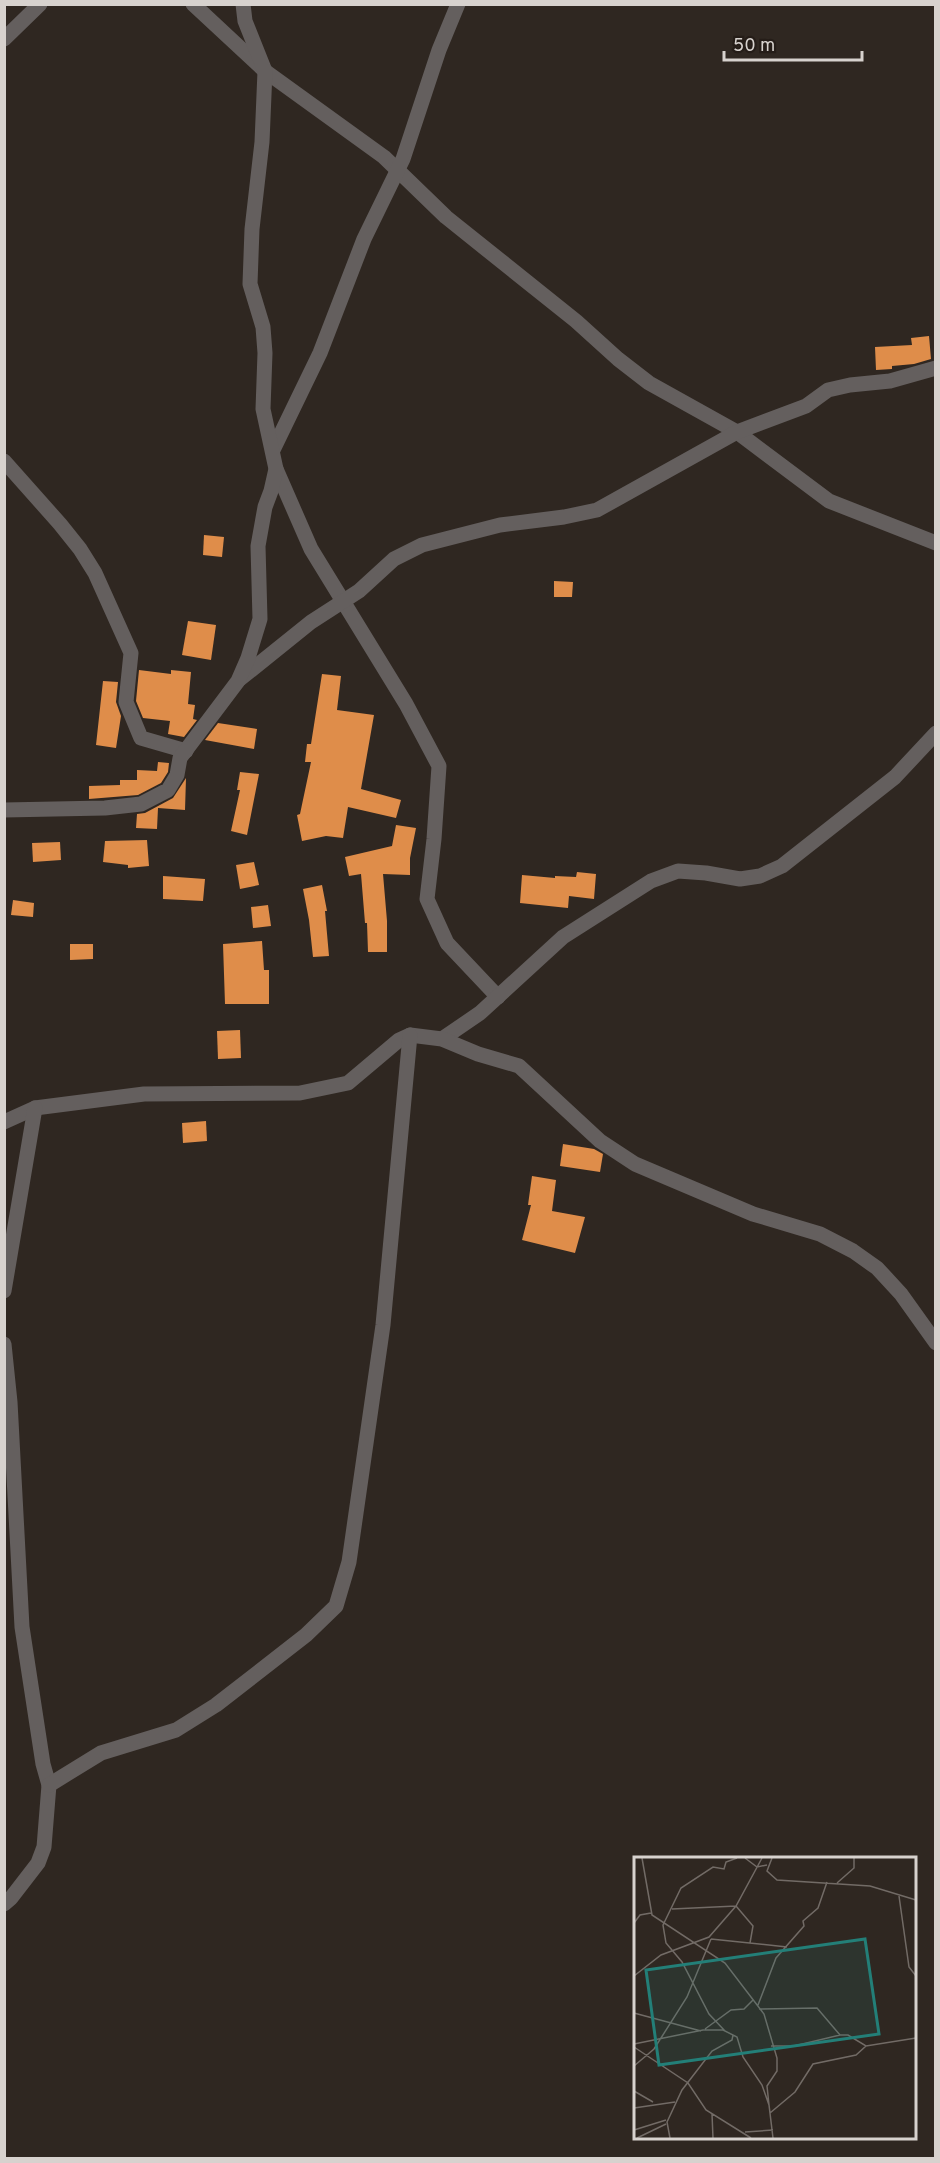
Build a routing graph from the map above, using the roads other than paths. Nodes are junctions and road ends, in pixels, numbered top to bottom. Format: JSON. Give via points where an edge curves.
{"nodes":[{"id":1,"x":40,"y":4,"type":"edge"},
{"id":2,"x":193,"y":4,"type":"edge"},
{"id":3,"x":243,"y":4,"type":"edge"},
{"id":4,"x":458,"y":4,"type":"edge"},
{"id":5,"x":4,"y":39,"type":"edge"},
{"id":6,"x":265,"y":71,"type":"junction"},
{"id":7,"x":397,"y":169,"type":"junction"},
{"id":8,"x":936,"y":368,"type":"edge"},
{"id":9,"x":737,"y":432,"type":"junction"},
{"id":10,"x":273,"y":450,"type":"junction"},
{"id":11,"x":4,"y":460,"type":"edge"},
{"id":12,"x":276,"y":469,"type":"junction"},
{"id":13,"x":936,"y":543,"type":"edge"},
{"id":14,"x":344,"y":601,"type":"junction"},
{"id":15,"x":237,"y":681,"type":"junction"},
{"id":16,"x":936,"y":733,"type":"edge"},
{"id":17,"x":186,"y":751,"type":"junction"},
{"id":18,"x":4,"y":810,"type":"edge"},
{"id":19,"x":498,"y":997,"type":"junction"},
{"id":20,"x":410,"y":1035,"type":"junction"},
{"id":21,"x":442,"y":1039,"type":"junction"},
{"id":22,"x":35,"y":1108,"type":"junction"},
{"id":23,"x":4,"y":1122,"type":"edge"},
{"id":24,"x":4,"y":1290,"type":"edge"},
{"id":25,"x":936,"y":1343,"type":"edge"},
{"id":26,"x":4,"y":1344,"type":"edge"},
{"id":27,"x":49,"y":1785,"type":"junction"},
{"id":28,"x":4,"y":1904,"type":"edge"}],
"edges":[{"from":1,"to":5,"type":"street"},
{"from":2,"to":6,"type":"street"},
{"from":3,"to":6,"type":"street","via":[[245,21]]},
{"from":4,"to":7,"type":"street"},
{"from":6,"to":7,"type":"street"},
{"from":6,"to":10,"type":"street","via":[[250,284],[263,327],[263,409]]},
{"from":7,"to":9,"type":"street","via":[[446,217],[649,383]]},
{"from":7,"to":10,"type":"street","via":[[364,239],[320,353]]},
{"from":8,"to":9,"type":"street","via":[[890,381],[828,390],[806,406]]},
{"from":9,"to":13,"type":"street","via":[[829,501]]},
{"from":9,"to":14,"type":"street","via":[[597,510],[500,525],[422,545],[394,559]]},
{"from":10,"to":12,"type":"street"},
{"from":11,"to":17,"type":"street","via":[[80,549],[94,573],[131,653],[126,702],[141,738]]},
{"from":12,"to":14,"type":"street","via":[[311,549]]},
{"from":12,"to":15,"type":"street","via":[[258,546],[260,619]]},
{"from":14,"to":15,"type":"street"},
{"from":14,"to":19,"type":"street","via":[[439,766],[427,899],[447,943]]},
{"from":15,"to":17,"type":"street"},
{"from":16,"to":19,"type":"street","via":[[895,777],[782,866],[760,876],[740,879],[678,871],[651,881],[563,937]]},
{"from":17,"to":18,"type":"street","via":[[168,790],[141,804]]},
{"from":19,"to":21,"type":"street"},
{"from":20,"to":21,"type":"street"},
{"from":20,"to":22,"type":"street","via":[[348,1083],[300,1093],[144,1095]]},
{"from":20,"to":27,"type":"street","via":[[383,1324],[349,1562],[336,1606],[306,1635],[216,1705],[176,1730],[101,1753]]},
{"from":21,"to":25,"type":"street","via":[[519,1066],[600,1141],[635,1164],[753,1215],[820,1234],[853,1251],[901,1294]]},
{"from":22,"to":23,"type":"street"},
{"from":22,"to":24,"type":"street"},
{"from":26,"to":27,"type":"street","via":[[22,1627]]},
{"from":27,"to":28,"type":"street","via":[[44,1847],[38,1863]]}]}
